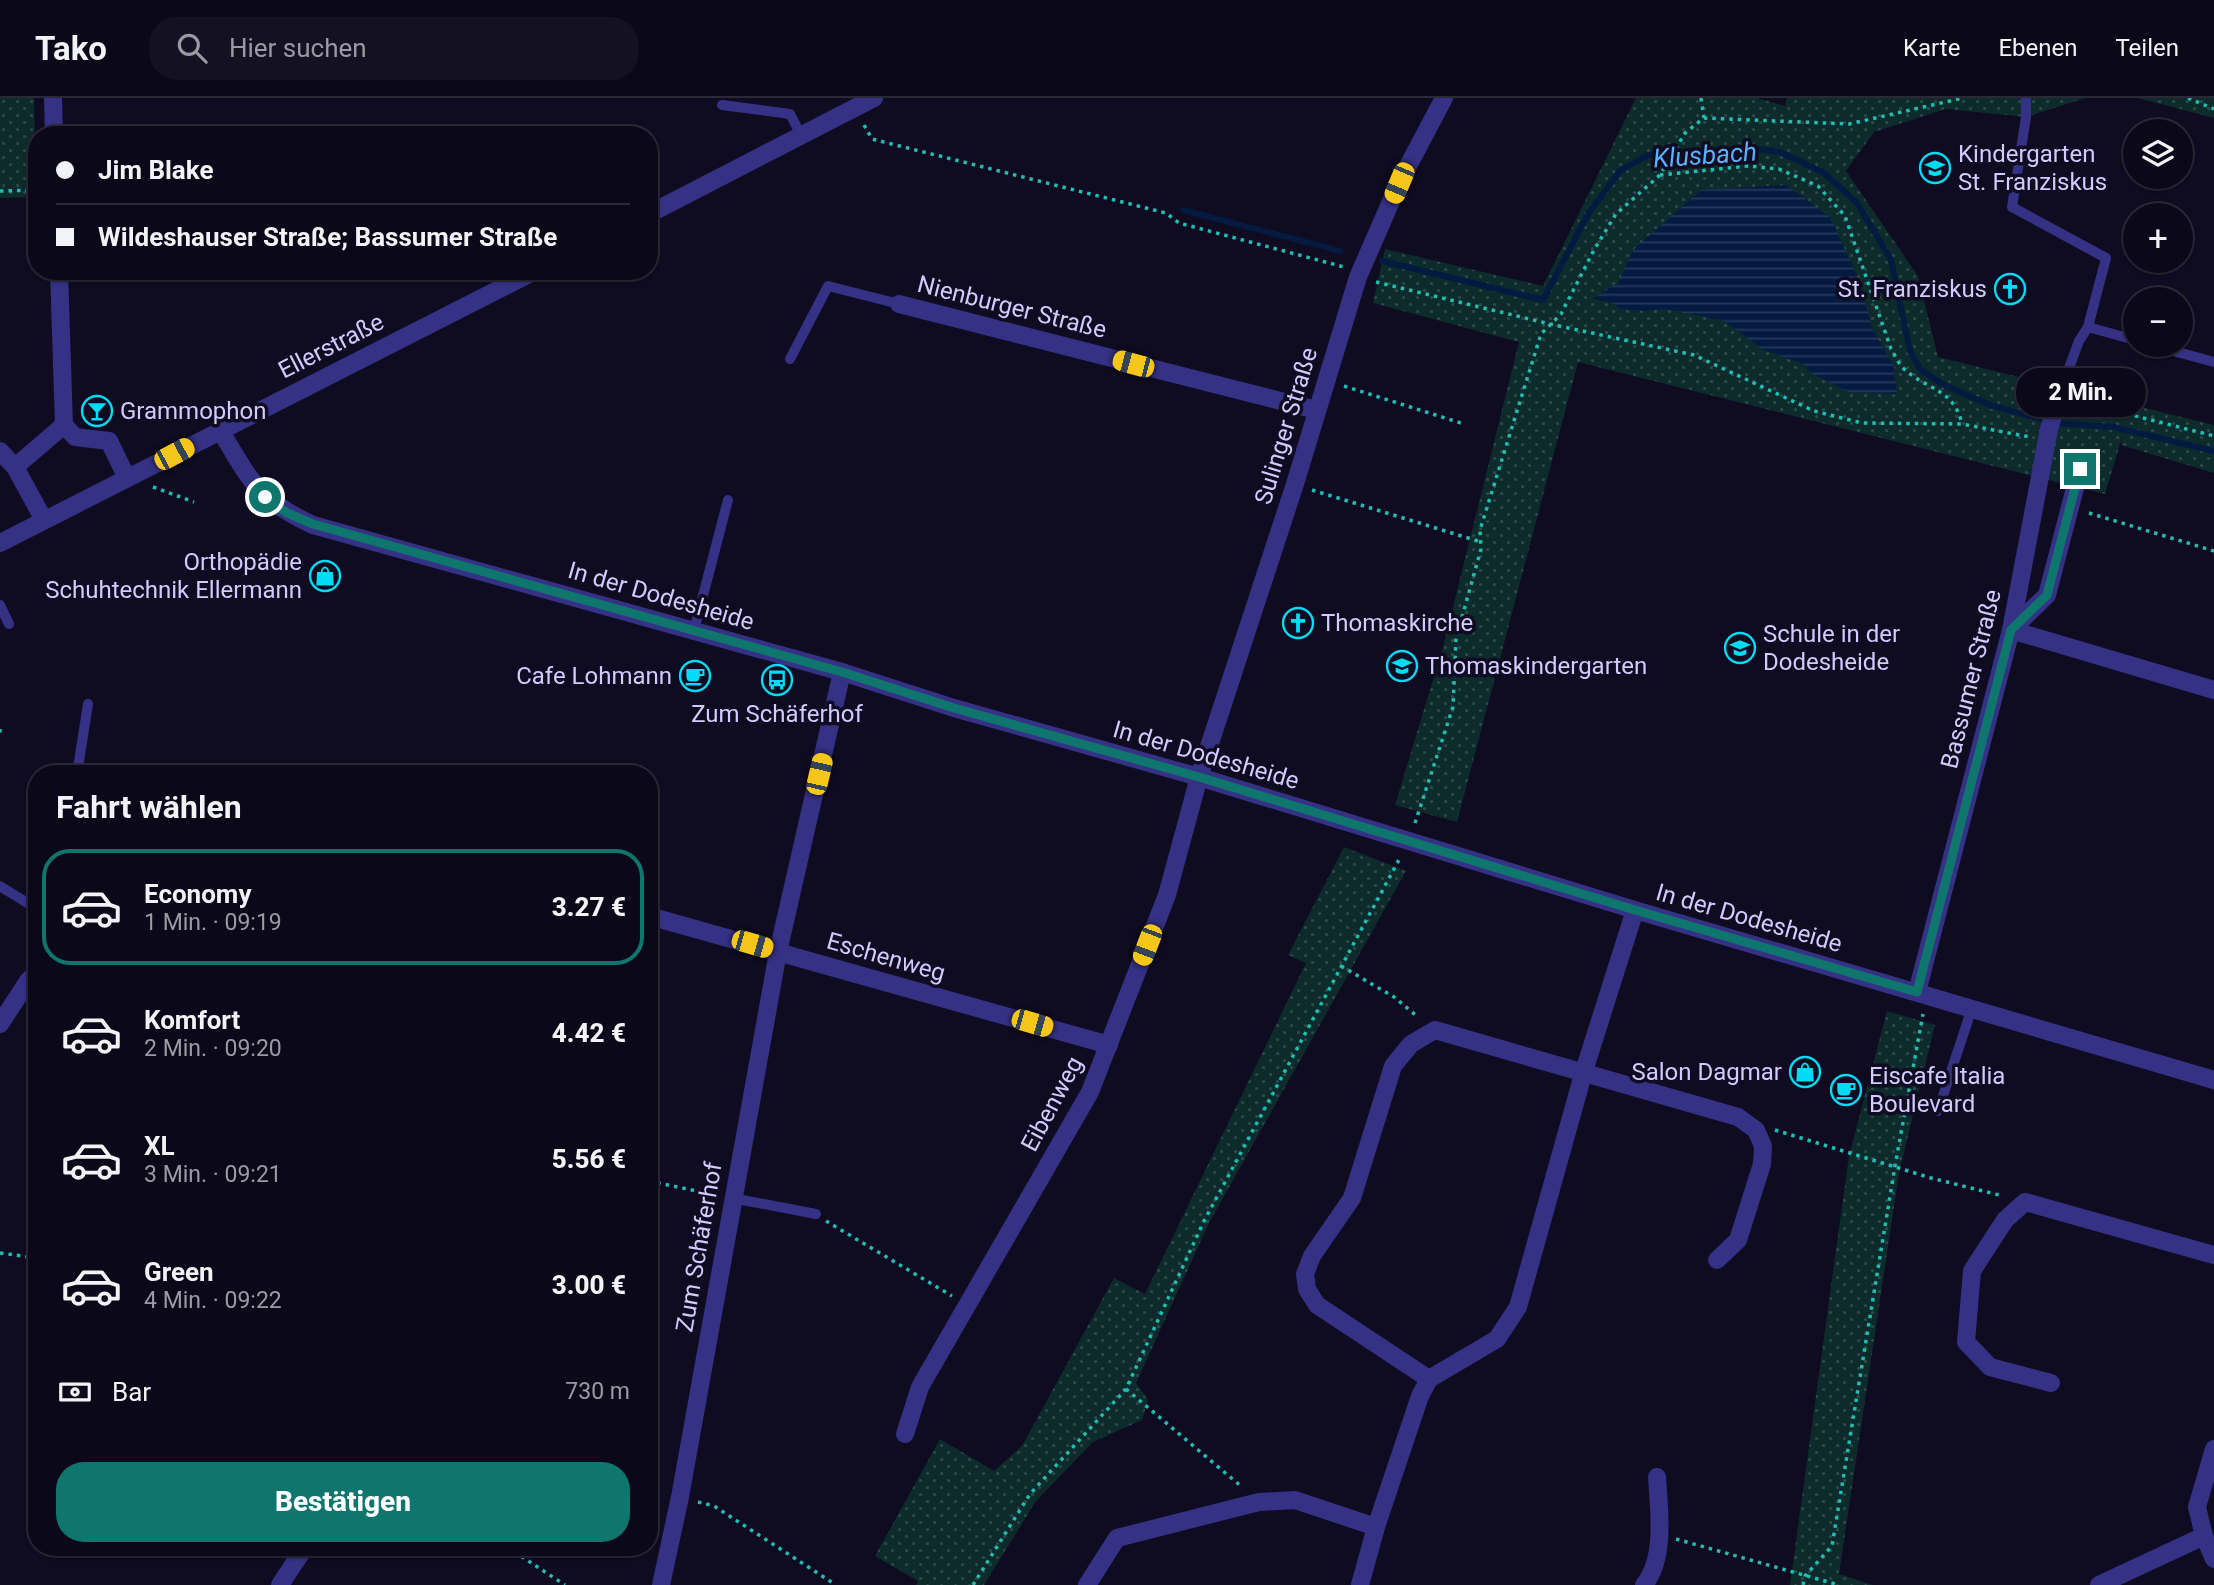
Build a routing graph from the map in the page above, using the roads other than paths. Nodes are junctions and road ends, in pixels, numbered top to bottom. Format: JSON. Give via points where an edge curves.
{"nodes":[{"id":1,"x":53,"y":98,"type":"edge"},
{"id":2,"x":874,"y":98,"type":"edge"},
{"id":3,"x":1444,"y":98,"type":"edge"},
{"id":4,"x":2026,"y":98,"type":"edge"},
{"id":5,"x":722,"y":105,"type":"dead end"},
{"id":6,"x":54,"y":126,"type":"edge"},
{"id":7,"x":801,"y":135,"type":"junction"},
{"id":8,"x":658,"y":209,"type":"edge"},
{"id":9,"x":59,"y":280,"type":"edge"},
{"id":10,"x":517,"y":280,"type":"edge"},
{"id":11,"x":898,"y":304,"type":"joint"},
{"id":12,"x":2088,"y":327,"type":"junction"},
{"id":13,"x":2123,"y":337,"type":"edge"},
{"id":14,"x":2193,"y":356,"type":"edge"},
{"id":15,"x":790,"y":359,"type":"dead end"},
{"id":16,"x":2214,"y":362,"type":"edge"},
{"id":17,"x":2066,"y":376,"type":"joint"},
{"id":18,"x":1316,"y":411,"type":"junction"},
{"id":19,"x":64,"y":425,"type":"junction"},
{"id":20,"x":220,"y":430,"type":"junction"},
{"id":21,"x":0,"y":452,"type":"edge"},
{"id":22,"x":15,"y":467,"type":"junction"},
{"id":23,"x":2080,"y":469,"type":"dead end"},
{"id":24,"x":127,"y":478,"type":"junction"},
{"id":25,"x":728,"y":500,"type":"dead end"},
{"id":26,"x":44,"y":520,"type":"junction"},
{"id":27,"x":0,"y":543,"type":"edge"},
{"id":28,"x":0,"y":605,"type":"edge"},
{"id":29,"x":9,"y":624,"type":"dead end"},
{"id":30,"x":694,"y":630,"type":"junction"},
{"id":31,"x":2011,"y":630,"type":"junction"},
{"id":32,"x":842,"y":672,"type":"junction"},
{"id":33,"x":2214,"y":690,"type":"edge"},
{"id":34,"x":88,"y":704,"type":"dead end"},
{"id":35,"x":78,"y":765,"type":"edge"},
{"id":36,"x":1199,"y":777,"type":"junction"},
{"id":37,"x":0,"y":886,"type":"edge"},
{"id":38,"x":28,"y":903,"type":"edge"},
{"id":39,"x":1635,"y":910,"type":"junction"},
{"id":40,"x":658,"y":919,"type":"edge"},
{"id":41,"x":778,"y":952,"type":"junction"},
{"id":42,"x":28,"y":981,"type":"edge"},
{"id":43,"x":1917,"y":992,"type":"junction"},
{"id":44,"x":1972,"y":1008,"type":"junction"},
{"id":45,"x":0,"y":1024,"type":"edge"},
{"id":46,"x":1109,"y":1045,"type":"junction"},
{"id":47,"x":1584,"y":1071,"type":"junction"},
{"id":48,"x":2214,"y":1080,"type":"edge"},
{"id":49,"x":1938,"y":1111,"type":"dead end"},
{"id":50,"x":732,"y":1198,"type":"junction"},
{"id":51,"x":816,"y":1214,"type":"road end"},
{"id":52,"x":2214,"y":1255,"type":"edge"},
{"id":53,"x":1717,"y":1260,"type":"dead end"},
{"id":54,"x":1429,"y":1379,"type":"junction"},
{"id":55,"x":2051,"y":1383,"type":"dead end"},
{"id":56,"x":905,"y":1434,"type":"dead end"},
{"id":57,"x":2214,"y":1449,"type":"edge"},
{"id":58,"x":1657,"y":1478,"type":"dead end"},
{"id":59,"x":1376,"y":1527,"type":"junction"},
{"id":60,"x":2204,"y":1536,"type":"junction"},
{"id":61,"x":298,"y":1556,"type":"edge"},
{"id":62,"x":2214,"y":1559,"type":"edge"},
{"id":63,"x":280,"y":1585,"type":"edge"},
{"id":64,"x":661,"y":1585,"type":"edge"},
{"id":65,"x":1087,"y":1585,"type":"edge"},
{"id":66,"x":1360,"y":1585,"type":"edge"},
{"id":67,"x":1644,"y":1585,"type":"edge"},
{"id":68,"x":2099,"y":1585,"type":"edge"}],
"edges":[{"from":1,"to":6,"type":"street"},
{"from":2,"to":7,"type":"street"},
{"from":3,"to":18,"type":"street","name":"Sulinger Straße","via":[[1399,183],[1358,277]]},
{"from":4,"to":12,"type":"lane","via":[[2012,207],[2106,258]]},
{"from":5,"to":7,"type":"lane","via":[[790,114]]},
{"from":7,"to":8,"type":"street"},
{"from":9,"to":19,"type":"street"},
{"from":10,"to":20,"type":"street","name":"Ellerstraße"},
{"from":11,"to":15,"type":"lane","via":[[828,286]]},
{"from":11,"to":18,"type":"street","name":"Nienburger Straße"},
{"from":12,"to":13,"type":"lane"},
{"from":12,"to":17,"type":"lane"},
{"from":14,"to":16,"type":"lane"},
{"from":17,"to":31,"type":"street","name":"Bassumer Straße","via":[[2047,435]]},
{"from":18,"to":36,"type":"street","name":"Sulinger Straße"},
{"from":19,"to":22,"type":"street"},
{"from":19,"to":24,"type":"street","via":[[75,438],[109,441]]},
{"from":20,"to":24,"type":"street","name":"Ellerstraße"},
{"from":20,"to":30,"type":"street","name":"In der Dodesheide","via":[[265,497],[313,524]]},
{"from":21,"to":22,"type":"street"},
{"from":22,"to":26,"type":"street"},
{"from":23,"to":31,"type":"street","via":[[2047,595]]},
{"from":24,"to":26,"type":"street","name":"Ellerstraße"},
{"from":25,"to":30,"type":"lane"},
{"from":26,"to":27,"type":"street","name":"Ellerstraße"},
{"from":28,"to":29,"type":"lane"},
{"from":30,"to":32,"type":"street","name":"In der Dodesheide"},
{"from":31,"to":33,"type":"street"},
{"from":31,"to":43,"type":"street","name":"Bassumer Straße"},
{"from":32,"to":36,"type":"street","name":"In der Dodesheide"},
{"from":32,"to":41,"type":"street","name":"Zum Schäferhof"},
{"from":34,"to":35,"type":"lane"},
{"from":36,"to":39,"type":"street","name":"In der Dodesheide"},
{"from":36,"to":46,"type":"street","name":"Eibenweg","via":[[1167,895]]},
{"from":37,"to":38,"type":"lane"},
{"from":39,"to":43,"type":"street","name":"In der Dodesheide"},
{"from":39,"to":47,"type":"street"},
{"from":40,"to":41,"type":"street","name":"Eschenweg"},
{"from":41,"to":46,"type":"street","name":"Eschenweg"},
{"from":41,"to":50,"type":"street","name":"Zum Schäferhof"},
{"from":42,"to":45,"type":"street"},
{"from":43,"to":44,"type":"street","name":"In der Dodesheide"},
{"from":44,"to":48,"type":"street","name":"In der Dodesheide"},
{"from":44,"to":49,"type":"lane"},
{"from":46,"to":56,"type":"street","name":"Eibenweg","via":[[1090,1092],[920,1387]]},
{"from":47,"to":53,"type":"street","via":[[1738,1117],[1756,1130],[1763,1146],[1762,1164],[1738,1240]]},
{"from":47,"to":54,"type":"street","via":[[1518,1307],[1497,1339]]},
{"from":47,"to":54,"type":"street","via":[[1435,1030],[1411,1044],[1393,1066],[1352,1198],[1312,1256],[1305,1274],[1307,1289],[1317,1305]]},
{"from":50,"to":51,"type":"lane"},
{"from":50,"to":64,"type":"street","name":"Zum Schäferhof"},
{"from":52,"to":55,"type":"street","via":[[2025,1202],[2006,1220],[1972,1271],[1966,1342],[1990,1367]]},
{"from":54,"to":59,"type":"street"},
{"from":57,"to":60,"type":"street","via":[[2197,1507]]},
{"from":58,"to":67,"type":"street","via":[[1661,1534]]},
{"from":59,"to":65,"type":"street","via":[[1295,1500],[1259,1502],[1117,1538]]},
{"from":59,"to":66,"type":"street"},
{"from":60,"to":62,"type":"street"},
{"from":60,"to":68,"type":"street"},
{"from":61,"to":63,"type":"street"}]}
